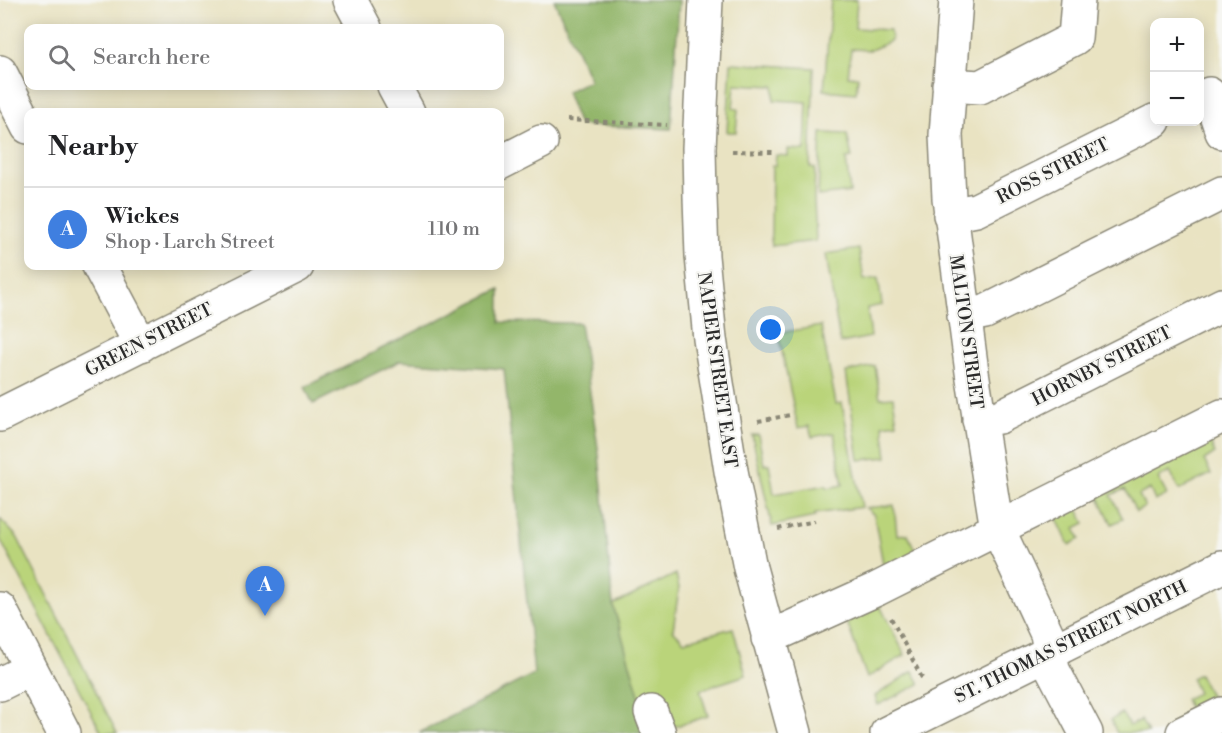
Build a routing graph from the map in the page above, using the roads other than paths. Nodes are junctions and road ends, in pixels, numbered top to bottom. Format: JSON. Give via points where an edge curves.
{"nodes":[{"id":1,"x":350,"y":0,"type":"edge"},
{"id":2,"x":706,"y":0,"type":"edge"},
{"id":3,"x":956,"y":0,"type":"edge"},
{"id":4,"x":1077,"y":0,"type":"edge"},
{"id":5,"x":363,"y":24,"type":"edge"},
{"id":6,"x":0,"y":72,"type":"edge"},
{"id":7,"x":949,"y":85,"type":"junction"},
{"id":8,"x":396,"y":90,"type":"edge"},
{"id":9,"x":1210,"y":93,"type":"edge"},
{"id":10,"x":406,"y":108,"type":"edge"},
{"id":11,"x":24,"y":120,"type":"edge"},
{"id":12,"x":1150,"y":123,"type":"edge"},
{"id":13,"x":551,"y":131,"type":"road end"},
{"id":14,"x":1222,"y":132,"type":"edge"},
{"id":15,"x":504,"y":160,"type":"edge"},
{"id":16,"x":1222,"y":193,"type":"edge"},
{"id":17,"x":950,"y":215,"type":"junction"},
{"id":18,"x":101,"y":270,"type":"edge"},
{"id":19,"x":289,"y":270,"type":"edge"},
{"id":20,"x":1222,"y":305,"type":"edge"},
{"id":21,"x":964,"y":316,"type":"junction"},
{"id":22,"x":141,"y":345,"type":"junction"},
{"id":23,"x":0,"y":415,"type":"edge"},
{"id":24,"x":1222,"y":416,"type":"edge"},
{"id":25,"x":979,"y":420,"type":"junction"},
{"id":26,"x":998,"y":529,"type":"junction"},
{"id":27,"x":1222,"y":567,"type":"edge"},
{"id":28,"x":0,"y":609,"type":"edge"},
{"id":29,"x":768,"y":638,"type":"junction"},
{"id":30,"x":1051,"y":652,"type":"junction"},
{"id":31,"x":30,"y":669,"type":"junction"},
{"id":32,"x":0,"y":684,"type":"edge"},
{"id":33,"x":928,"y":712,"type":"edge"},
{"id":34,"x":1222,"y":714,"type":"edge"},
{"id":35,"x":64,"y":733,"type":"edge"},
{"id":36,"x":795,"y":733,"type":"edge"},
{"id":37,"x":887,"y":733,"type":"edge"},
{"id":38,"x":1086,"y":733,"type":"edge"},
{"id":39,"x":1183,"y":733,"type":"edge"}],
"edges":[{"from":1,"to":5,"type":"street"},
{"from":2,"to":29,"type":"street","name":"NAPIER STREET EAST","via":[[699,148],[701,244],[710,339],[731,471]]},
{"from":3,"to":7,"type":"street","name":"MALTON STREET"},
{"from":4,"to":7,"type":"street","via":[[1075,38],[980,87]]},
{"from":6,"to":11,"type":"street"},
{"from":7,"to":17,"type":"street","name":"MALTON STREET","via":[[946,146]]},
{"from":8,"to":10,"type":"street"},
{"from":9,"to":14,"type":"street"},
{"from":12,"to":17,"type":"street","name":"ROSS STREET","via":[[976,210]]},
{"from":13,"to":15,"type":"street"},
{"from":16,"to":21,"type":"street","via":[[985,312]]},
{"from":17,"to":21,"type":"street","name":"MALTON STREET"},
{"from":18,"to":22,"type":"street"},
{"from":19,"to":22,"type":"street","name":"GREEN STREET"},
{"from":20,"to":25,"type":"street","name":"HORNBY STREET","via":[[1003,415]]},
{"from":21,"to":25,"type":"street","name":"MALTON STREET"},
{"from":22,"to":23,"type":"street","name":"GREEN STREET"},
{"from":24,"to":26,"type":"street"},
{"from":25,"to":26,"type":"street","name":"MALTON STREET"},
{"from":26,"to":29,"type":"street"},
{"from":26,"to":30,"type":"street","name":"MALTON STREET","via":[[1045,628]]},
{"from":27,"to":30,"type":"street","name":"ST. THOMAS STREET NORTH"},
{"from":28,"to":31,"type":"street"},
{"from":29,"to":36,"type":"street","name":"NAPIER STREET EAST"},
{"from":30,"to":33,"type":"street","name":"ST. THOMAS STREET NORTH"},
{"from":30,"to":38,"type":"street","name":"MALTON STREET","via":[[1053,670]]},
{"from":31,"to":32,"type":"street"},
{"from":31,"to":35,"type":"street"},
{"from":33,"to":37,"type":"street","name":"ST. THOMAS STREET NORTH"},
{"from":34,"to":39,"type":"street"}]}
